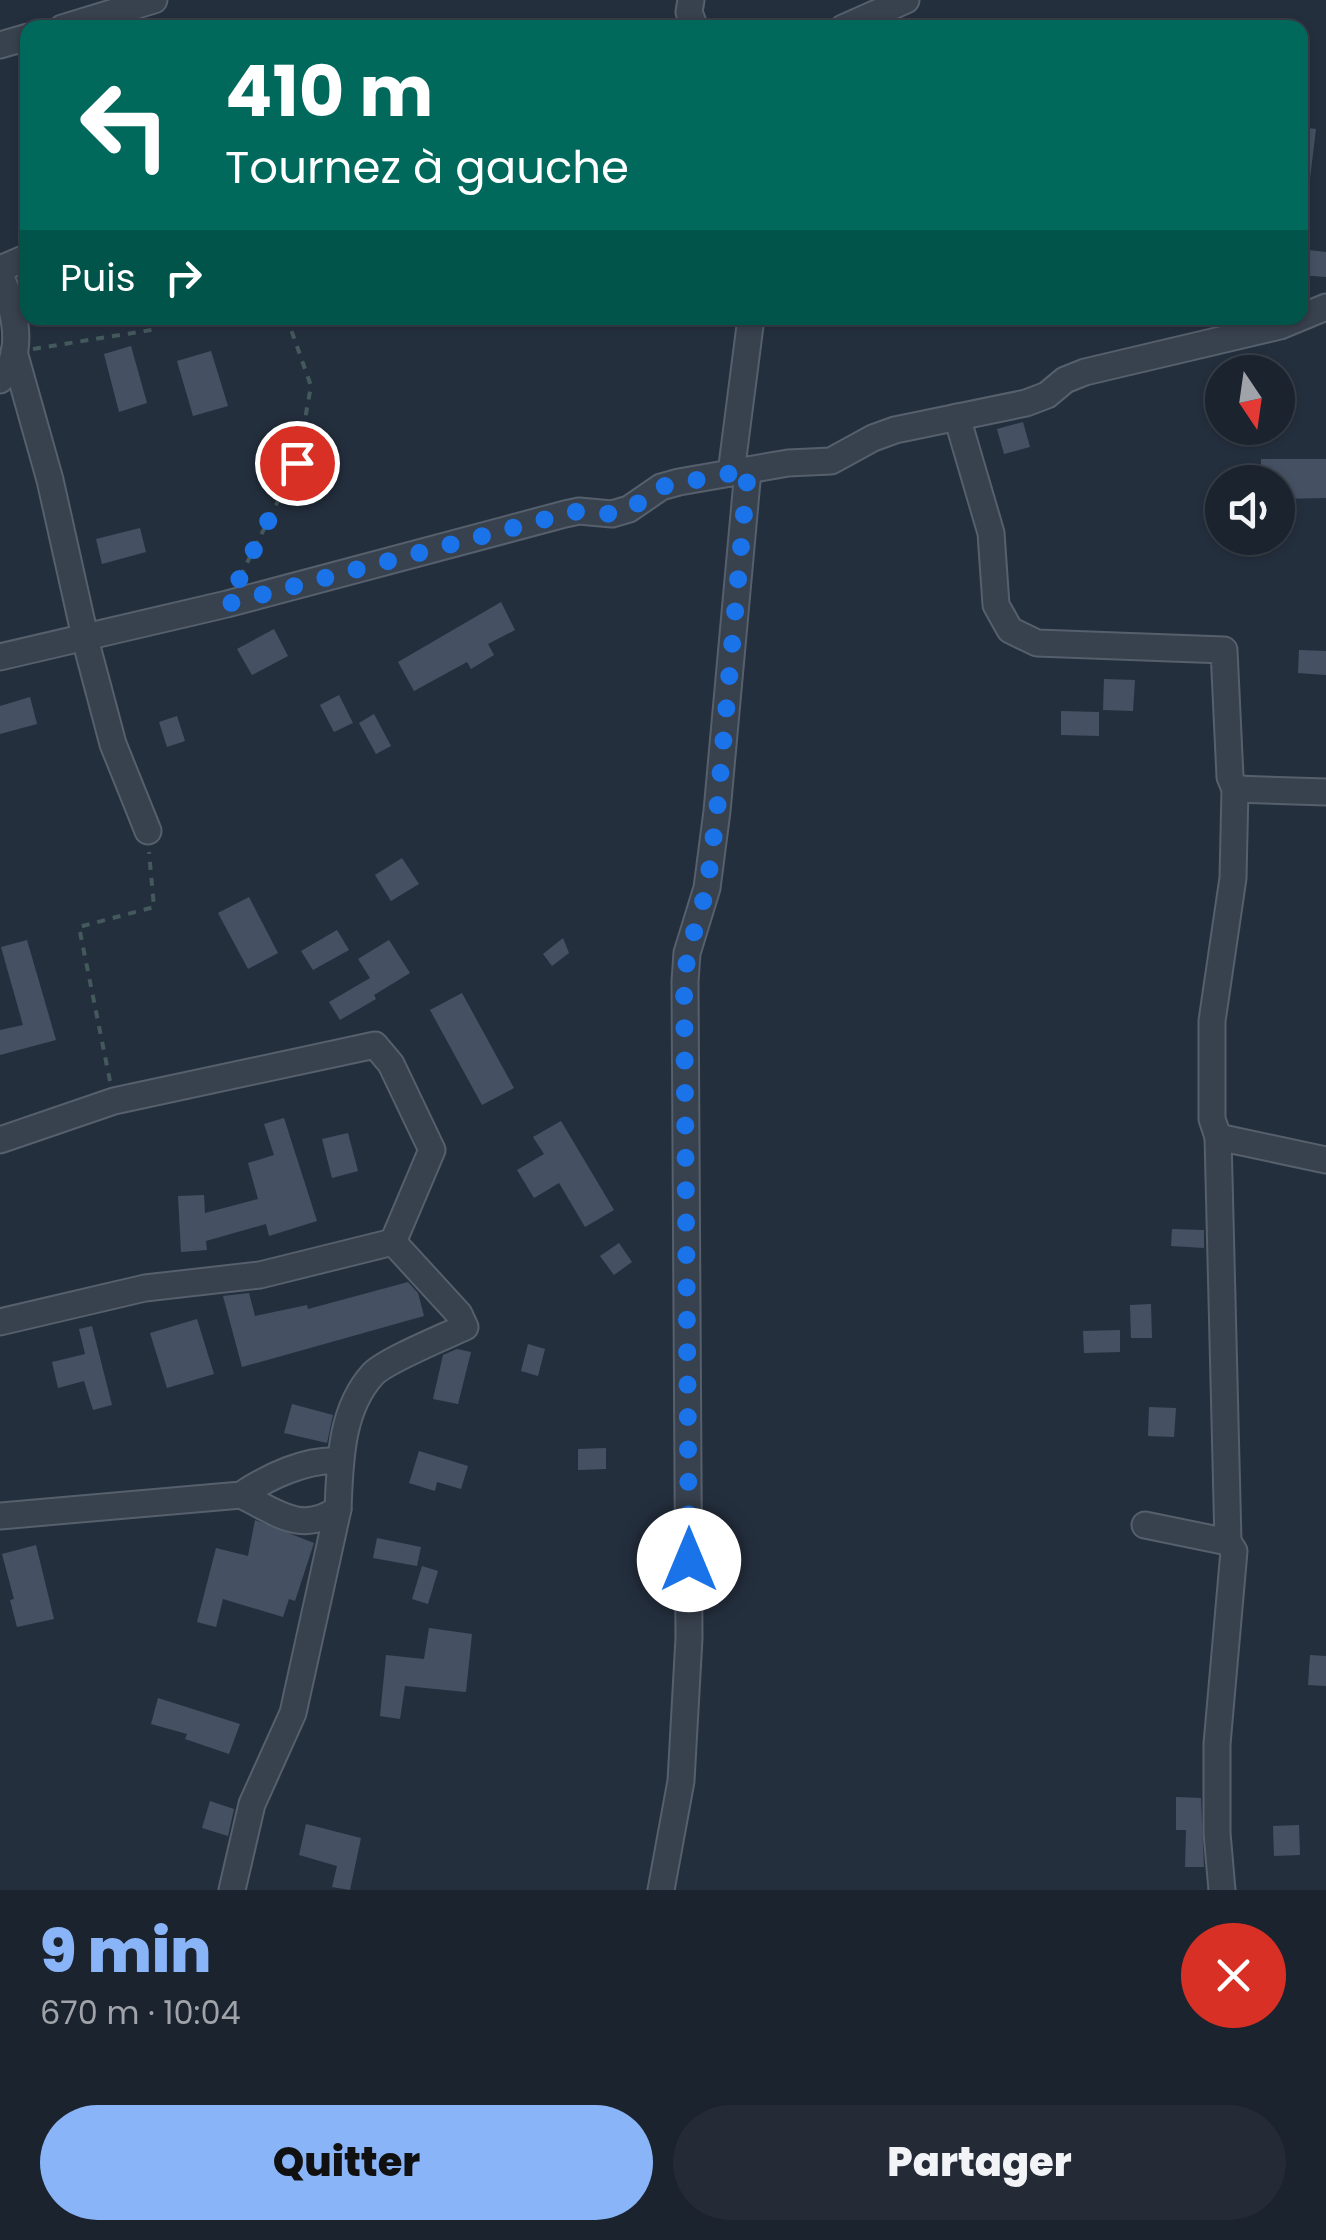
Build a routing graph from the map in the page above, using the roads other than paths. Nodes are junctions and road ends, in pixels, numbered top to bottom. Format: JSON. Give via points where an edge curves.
{"nodes":[{"id":1,"x":154,"y":0,"type":"edge"},
{"id":2,"x":906,"y":0,"type":"edge"},
{"id":3,"x":881,"y":6,"type":"edge"},
{"id":4,"x":88,"y":20,"type":"edge"},
{"id":5,"x":857,"y":20,"type":"edge"},
{"id":6,"x":0,"y":272,"type":"edge"},
{"id":7,"x":750,"y":325,"type":"edge"},
{"id":8,"x":1283,"y":325,"type":"edge"},
{"id":9,"x":14,"y":352,"type":"junction"},
{"id":10,"x":0,"y":380,"type":"edge"},
{"id":11,"x":958,"y":417,"type":"junction"},
{"id":12,"x":740,"y":472,"type":"junction"},
{"id":13,"x":86,"y":637,"type":"junction"},
{"id":14,"x":0,"y":657,"type":"edge"},
{"id":15,"x":1235,"y":789,"type":"junction"},
{"id":16,"x":1326,"y":792,"type":"edge"},
{"id":17,"x":148,"y":830,"type":"road end"},
{"id":18,"x":1218,"y":1137,"type":"junction"},
{"id":19,"x":0,"y":1140,"type":"edge"},
{"id":20,"x":1326,"y":1160,"type":"edge"},
{"id":21,"x":393,"y":1242,"type":"junction"},
{"id":22,"x":0,"y":1322,"type":"edge"},
{"id":23,"x":340,"y":1461,"type":"junction"},
{"id":24,"x":241,"y":1495,"type":"junction"},
{"id":25,"x":338,"y":1509,"type":"junction"},
{"id":26,"x":0,"y":1516,"type":"edge"},
{"id":27,"x":1145,"y":1526,"type":"dead end"},
{"id":28,"x":1228,"y":1542,"type":"junction"},
{"id":29,"x":232,"y":1890,"type":"edge"},
{"id":30,"x":661,"y":1890,"type":"edge"},
{"id":31,"x":1222,"y":1890,"type":"edge"}],
"edges":[{"from":1,"to":4,"type":"street"},
{"from":2,"to":3,"type":"street"},
{"from":3,"to":5,"type":"street"},
{"from":6,"to":9,"type":"street","via":[[16,329]]},
{"from":7,"to":12,"type":"street"},
{"from":8,"to":11,"type":"street","via":[[1085,372],[1026,403]]},
{"from":9,"to":10,"type":"street"},
{"from":9,"to":13,"type":"street"},
{"from":11,"to":12,"type":"street","via":[[872,438],[831,460]]},
{"from":11,"to":15,"type":"street","via":[[991,533],[996,604],[1010,630],[1038,643],[1224,650]]},
{"from":12,"to":13,"type":"street","via":[[660,487],[629,510],[565,514]]},
{"from":12,"to":30,"type":"street","via":[[717,811],[684,982],[689,1638],[681,1781]]},
{"from":13,"to":14,"type":"street"},
{"from":13,"to":17,"type":"street","via":[[113,744]]},
{"from":15,"to":16,"type":"street"},
{"from":15,"to":18,"type":"street","via":[[1233,878],[1212,1021],[1212,1120]]},
{"from":18,"to":20,"type":"street"},
{"from":18,"to":28,"type":"street"},
{"from":19,"to":21,"type":"street","via":[[114,1101],[375,1045],[432,1150]]},
{"from":21,"to":22,"type":"street","via":[[260,1275],[145,1288]]},
{"from":21,"to":23,"type":"street","via":[[465,1327],[375,1372],[351,1410]]},
{"from":23,"to":24,"type":"street","via":[[324,1460]]},
{"from":23,"to":25,"type":"street"},
{"from":24,"to":25,"type":"street","via":[[298,1522],[322,1521]]},
{"from":24,"to":26,"type":"street"},
{"from":25,"to":29,"type":"street","via":[[293,1713],[252,1804]]},
{"from":27,"to":28,"type":"street"},
{"from":28,"to":31,"type":"street","via":[[1235,1564],[1216,1779]]}]}
